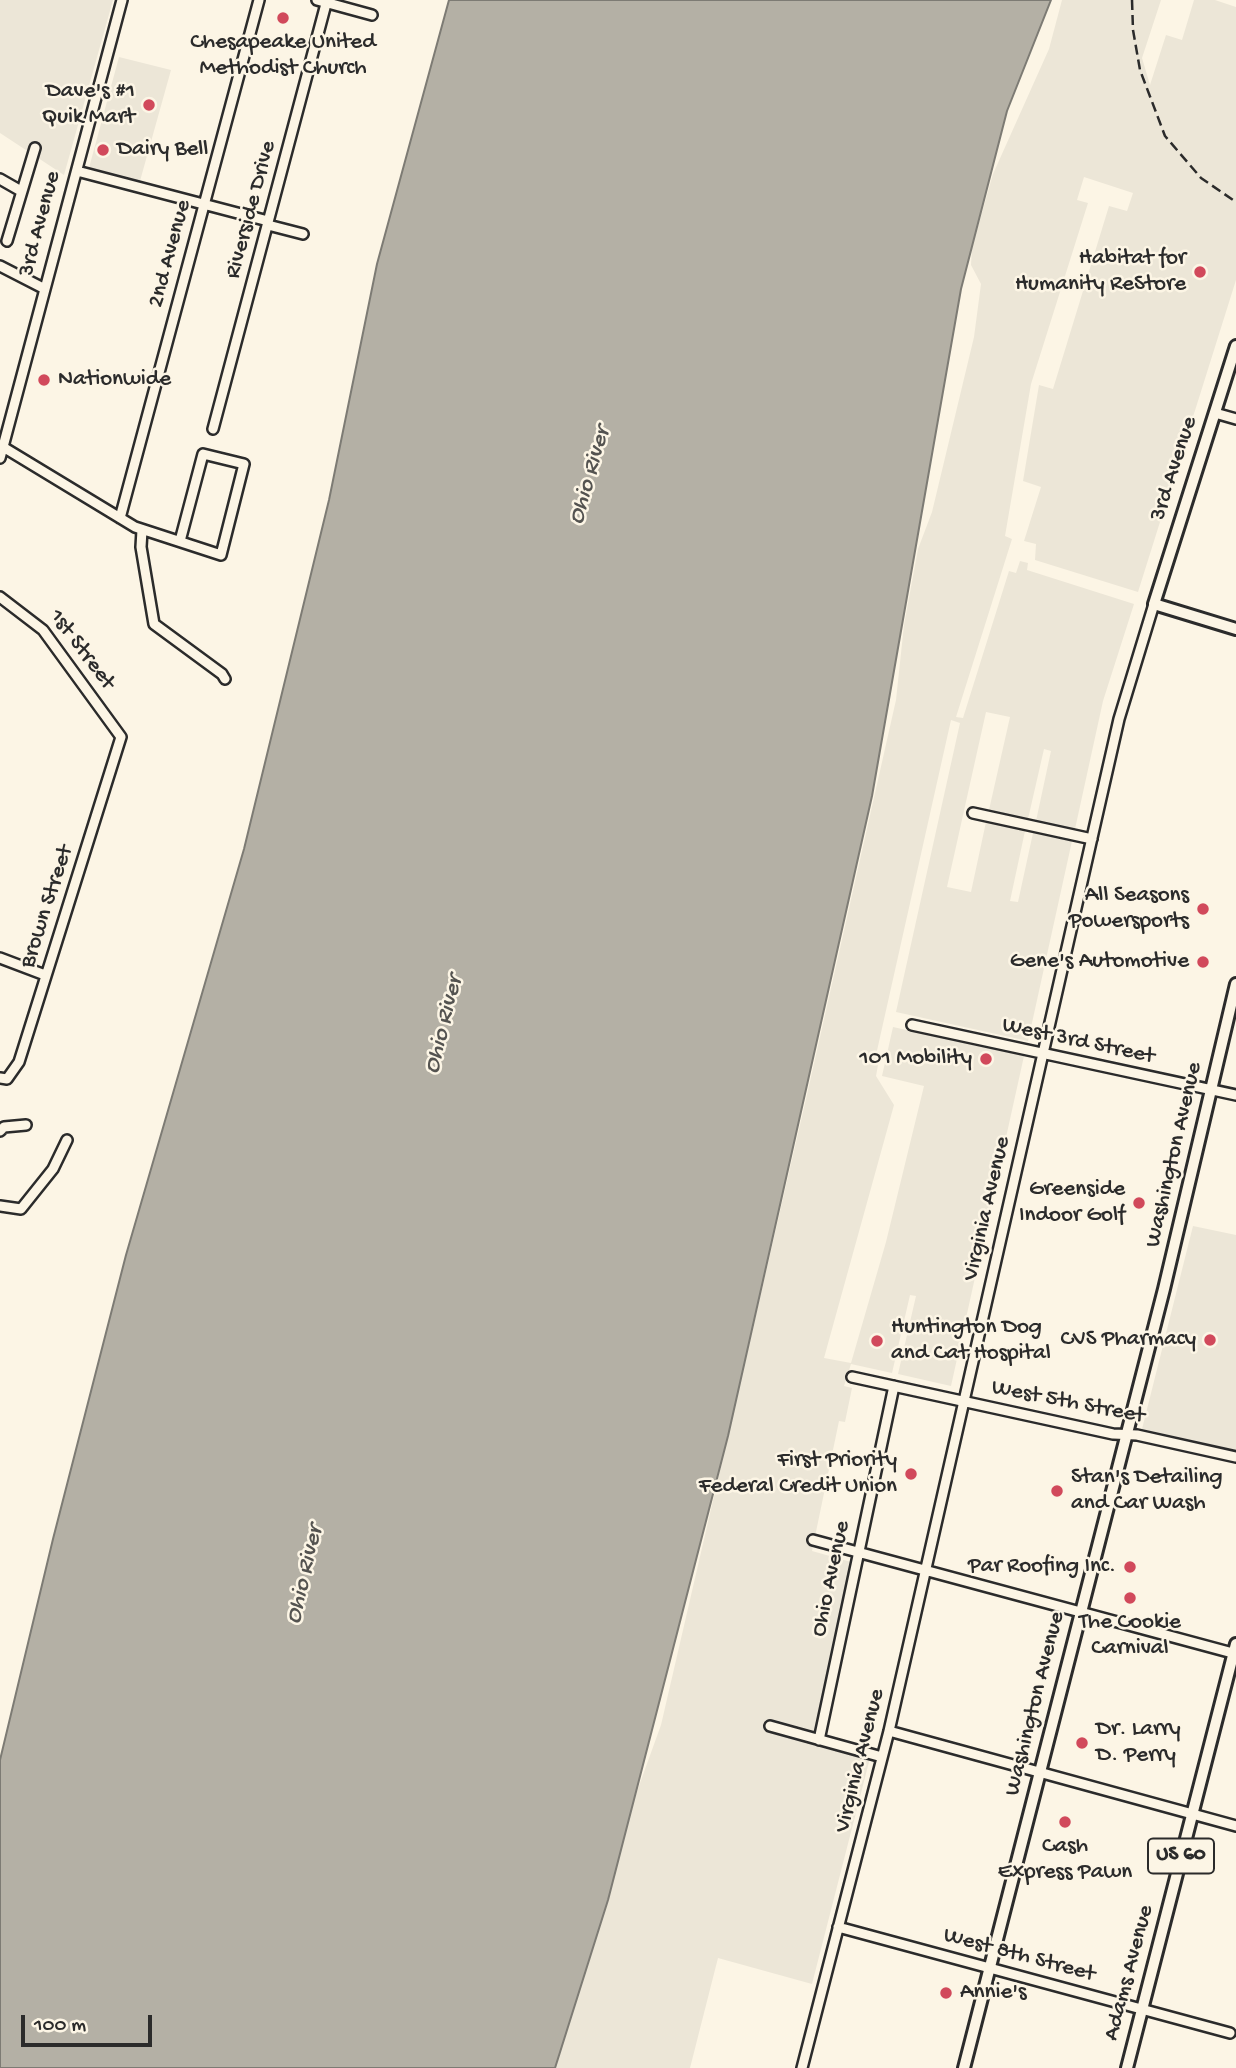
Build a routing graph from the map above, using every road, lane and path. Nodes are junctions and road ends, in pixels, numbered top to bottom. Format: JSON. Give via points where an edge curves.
{"nodes":[{"id":1,"x":122,"y":0,"type":"edge"},
{"id":2,"x":259,"y":0,"type":"edge"},
{"id":3,"x":324,"y":1,"type":"edge"},
{"id":4,"x":372,"y":15,"type":"dead end"},
{"id":5,"x":35,"y":148,"type":"dead end"},
{"id":6,"x":77,"y":172,"type":"junction"},
{"id":7,"x":0,"y":179,"type":"edge"},
{"id":8,"x":22,"y":191,"type":"junction"},
{"id":9,"x":204,"y":205,"type":"junction"},
{"id":10,"x":268,"y":223,"type":"junction"},
{"id":11,"x":303,"y":234,"type":"dead end"},
{"id":12,"x":7,"y":240,"type":"dead end"},
{"id":13,"x":0,"y":266,"type":"edge"},
{"id":14,"x":45,"y":289,"type":"junction"},
{"id":15,"x":1236,"y":346,"type":"edge"},
{"id":16,"x":1215,"y":413,"type":"junction"},
{"id":17,"x":1236,"y":419,"type":"edge"},
{"id":18,"x":213,"y":429,"type":"dead end"},
{"id":19,"x":3,"y":447,"type":"junction"},
{"id":20,"x":0,"y":458,"type":"edge"},
{"id":21,"x":120,"y":518,"type":"junction"},
{"id":22,"x":142,"y":530,"type":"junction"},
{"id":23,"x":180,"y":541,"type":"junction"},
{"id":24,"x":0,"y":597,"type":"edge"},
{"id":25,"x":1154,"y":604,"type":"junction"},
{"id":26,"x":1236,"y":629,"type":"edge"},
{"id":27,"x":225,"y":679,"type":"dead end"},
{"id":28,"x":121,"y":737,"type":"joint"},
{"id":29,"x":973,"y":813,"type":"dead end"},
{"id":30,"x":1092,"y":839,"type":"junction"},
{"id":31,"x":0,"y":958,"type":"edge"},
{"id":32,"x":45,"y":975,"type":"junction"},
{"id":33,"x":1236,"y":984,"type":"edge"},
{"id":34,"x":912,"y":1025,"type":"dead end"},
{"id":35,"x":1043,"y":1055,"type":"junction"},
{"id":36,"x":0,"y":1078,"type":"edge"},
{"id":37,"x":1212,"y":1091,"type":"junction"},
{"id":38,"x":1236,"y":1095,"type":"edge"},
{"id":39,"x":26,"y":1125,"type":"dead end"},
{"id":40,"x":0,"y":1131,"type":"edge"},
{"id":41,"x":67,"y":1140,"type":"dead end"},
{"id":42,"x":0,"y":1206,"type":"edge"},
{"id":43,"x":852,"y":1377,"type":"dead end"},
{"id":44,"x":894,"y":1386,"type":"junction"},
{"id":45,"x":964,"y":1402,"type":"junction"},
{"id":46,"x":1127,"y":1435,"type":"junction"},
{"id":47,"x":1236,"y":1457,"type":"edge"},
{"id":48,"x":813,"y":1540,"type":"dead end"},
{"id":49,"x":857,"y":1552,"type":"junction"},
{"id":50,"x":925,"y":1571,"type":"junction"},
{"id":51,"x":1081,"y":1613,"type":"junction"},
{"id":52,"x":1235,"y":1650,"type":"edge"},
{"id":53,"x":770,"y":1726,"type":"dead end"},
{"id":54,"x":889,"y":1731,"type":"junction"},
{"id":55,"x":819,"y":1740,"type":"junction"},
{"id":56,"x":882,"y":1757,"type":"junction"},
{"id":57,"x":1040,"y":1772,"type":"junction"},
{"id":58,"x":1192,"y":1814,"type":"junction"},
{"id":59,"x":1236,"y":1826,"type":"edge"},
{"id":60,"x":838,"y":1927,"type":"junction"},
{"id":61,"x":990,"y":1968,"type":"junction"},
{"id":62,"x":1142,"y":2009,"type":"junction"},
{"id":63,"x":1230,"y":2033,"type":"dead end"},
{"id":64,"x":802,"y":2068,"type":"edge"},
{"id":65,"x":964,"y":2068,"type":"edge"},
{"id":66,"x":1126,"y":2068,"type":"edge"}],
"edges":[{"from":1,"to":6,"type":"street","name":"3rd Avenue"},
{"from":2,"to":9,"type":"street","name":"2nd Avenue"},
{"from":3,"to":4,"type":"street"},
{"from":3,"to":10,"type":"street","name":"Riverside Drive"},
{"from":5,"to":8,"type":"street"},
{"from":6,"to":9,"type":"street"},
{"from":6,"to":14,"type":"street","name":"3rd Avenue"},
{"from":7,"to":8,"type":"street"},
{"from":8,"to":12,"type":"street"},
{"from":9,"to":10,"type":"street"},
{"from":9,"to":21,"type":"street","name":"2nd Avenue"},
{"from":10,"to":11,"type":"street"},
{"from":10,"to":18,"type":"street","name":"Riverside Drive"},
{"from":13,"to":14,"type":"street"},
{"from":14,"to":19,"type":"street","name":"3rd Avenue"},
{"from":15,"to":16,"type":"main road","name":"3rd Avenue"},
{"from":16,"to":17,"type":"street"},
{"from":16,"to":25,"type":"main road","name":"3rd Avenue"},
{"from":19,"to":20,"type":"street","name":"3rd Avenue"},
{"from":19,"to":21,"type":"street"},
{"from":21,"to":22,"type":"street"},
{"from":22,"to":23,"type":"street"},
{"from":22,"to":27,"type":"street","via":[[154,624]]},
{"from":23,"to":23,"type":"street","via":[[203,454],[244,464],[221,555]]},
{"from":24,"to":28,"type":"street","name":"1st Street","via":[[43,630]]},
{"from":25,"to":26,"type":"main road"},
{"from":25,"to":30,"type":"street","name":"Virginia Avenue","via":[[1123,702]]},
{"from":28,"to":32,"type":"street","name":"Brown Street"},
{"from":29,"to":30,"type":"street"},
{"from":30,"to":35,"type":"street","name":"Virginia Avenue"},
{"from":31,"to":32,"type":"street"},
{"from":32,"to":36,"type":"street","name":"Brown Street","via":[[19,1062],[7,1079]]},
{"from":33,"to":37,"type":"main road","name":"Washington Avenue"},
{"from":34,"to":35,"type":"street","name":"West 3rd Street"},
{"from":35,"to":37,"type":"street","name":"West 3rd Street"},
{"from":35,"to":45,"type":"street","name":"Virginia Avenue"},
{"from":37,"to":38,"type":"street","name":"West 3rd Street"},
{"from":37,"to":46,"type":"main road","name":"Washington Avenue"},
{"from":39,"to":40,"type":"street"},
{"from":41,"to":42,"type":"street","via":[[52,1169],[21,1209]]},
{"from":43,"to":44,"type":"street","name":"West 5th Street"},
{"from":44,"to":45,"type":"street","name":"West 5th Street"},
{"from":44,"to":49,"type":"street","name":"Ohio Avenue"},
{"from":45,"to":46,"type":"street","name":"West 5th Street"},
{"from":45,"to":50,"type":"street","name":"Virginia Avenue"},
{"from":46,"to":47,"type":"street","name":"West 5th Street"},
{"from":46,"to":51,"type":"main road","name":"Washington Avenue"},
{"from":48,"to":49,"type":"street"},
{"from":49,"to":50,"type":"street"},
{"from":49,"to":55,"type":"street","name":"Ohio Avenue"},
{"from":50,"to":51,"type":"street"},
{"from":50,"to":54,"type":"street","name":"Virginia Avenue"},
{"from":51,"to":52,"type":"street"},
{"from":51,"to":57,"type":"main road","name":"Washington Avenue"},
{"from":52,"to":58,"type":"main road","name":"Adams Avenue","number":"US 60"},
{"from":53,"to":55,"type":"street"},
{"from":54,"to":56,"type":"street","name":"Virginia Avenue"},
{"from":54,"to":57,"type":"street"},
{"from":55,"to":56,"type":"street"},
{"from":56,"to":60,"type":"street","name":"Virginia Avenue"},
{"from":57,"to":58,"type":"street"},
{"from":57,"to":61,"type":"main road","name":"Washington Avenue"},
{"from":58,"to":59,"type":"street"},
{"from":58,"to":62,"type":"main road","name":"Adams Avenue","number":"US 60"},
{"from":60,"to":61,"type":"street","name":"West 8th Street"},
{"from":60,"to":64,"type":"street","name":"Virginia Avenue"},
{"from":61,"to":62,"type":"street","name":"West 8th Street"},
{"from":61,"to":65,"type":"main road","name":"Washington Avenue"},
{"from":62,"to":63,"type":"street","name":"West 8th Street"},
{"from":62,"to":66,"type":"main road","name":"Adams Avenue","number":"US 60"}]}
